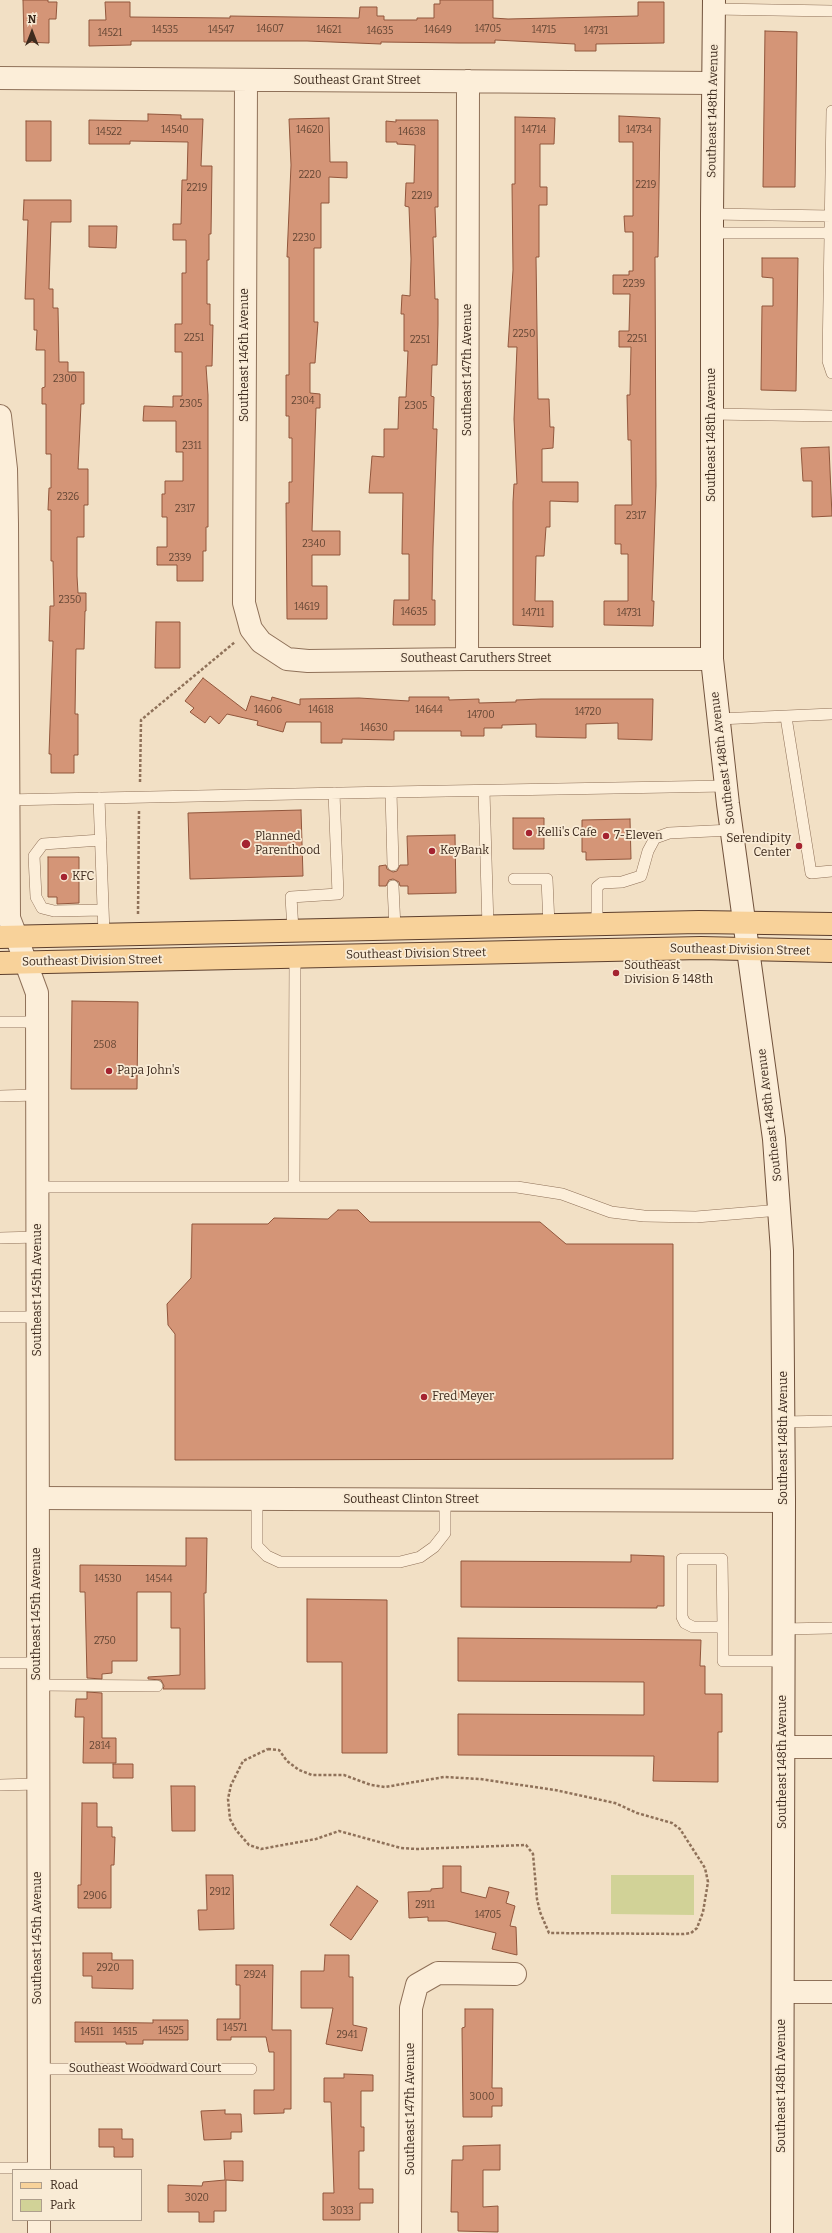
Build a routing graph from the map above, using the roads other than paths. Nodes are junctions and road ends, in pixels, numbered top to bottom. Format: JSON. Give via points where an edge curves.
{"nodes":[{"id":1,"x":714,"y":4,"type":"edge"},
{"id":2,"x":832,"y":11,"type":"edge"},
{"id":3,"x":0,"y":78,"type":"edge"},
{"id":4,"x":246,"y":81,"type":"junction"},
{"id":5,"x":468,"y":82,"type":"junction"},
{"id":6,"x":713,"y":83,"type":"junction"},
{"id":7,"x":832,"y":111,"type":"edge"},
{"id":8,"x":830,"y":216,"type":"junction"},
{"id":9,"x":712,"y":224,"type":"junction"},
{"id":10,"x":830,"y":233,"type":"junction"},
{"id":11,"x":832,"y":373,"type":"edge"},
{"id":12,"x":712,"y":414,"type":"junction"},
{"id":13,"x":0,"y":416,"type":"edge"},
{"id":14,"x":832,"y":416,"type":"edge"},
{"id":15,"x":4,"y":579,"type":"edge"},
{"id":16,"x":250,"y":629,"type":"joint"},
{"id":17,"x":467,"y":659,"type":"junction"},
{"id":18,"x":712,"y":659,"type":"junction"},
{"id":19,"x":832,"y":714,"type":"edge"},
{"id":20,"x":786,"y":717,"type":"junction"},
{"id":21,"x":718,"y":719,"type":"junction"},
{"id":22,"x":726,"y":786,"type":"junction"},
{"id":23,"x":484,"y":791,"type":"junction"},
{"id":24,"x":391,"y":792,"type":"junction"},
{"id":25,"x":334,"y":794,"type":"junction"},
{"id":26,"x":99,"y":798,"type":"junction"},
{"id":27,"x":4,"y":800,"type":"edge"},
{"id":28,"x":732,"y":830,"type":"junction"},
{"id":29,"x":101,"y":840,"type":"junction"},
{"id":30,"x":393,"y":865,"type":"dead end"},
{"id":31,"x":832,"y":871,"type":"edge"},
{"id":32,"x":514,"y":879,"type":"dead end"},
{"id":33,"x":393,"y":886,"type":"dead end"},
{"id":34,"x":4,"y":899,"type":"edge"},
{"id":35,"x":103,"y":910,"type":"junction"},
{"id":36,"x":745,"y":923,"type":"junction"},
{"id":37,"x":597,"y":924,"type":"junction"},
{"id":38,"x":832,"y":924,"type":"edge"},
{"id":39,"x":549,"y":925,"type":"junction"},
{"id":40,"x":488,"y":927,"type":"junction"},
{"id":41,"x":395,"y":928,"type":"junction"},
{"id":42,"x":293,"y":930,"type":"junction"},
{"id":43,"x":104,"y":934,"type":"junction"},
{"id":44,"x":8,"y":937,"type":"edge"},
{"id":45,"x":748,"y":950,"type":"junction"},
{"id":46,"x":832,"y":952,"type":"edge"},
{"id":47,"x":296,"y":957,"type":"junction"},
{"id":48,"x":0,"y":963,"type":"edge"},
{"id":49,"x":27,"y":963,"type":"junction"},
{"id":50,"x":0,"y":1022,"type":"edge"},
{"id":51,"x":37,"y":1022,"type":"junction"},
{"id":52,"x":37,"y":1095,"type":"junction"},
{"id":53,"x":0,"y":1096,"type":"edge"},
{"id":54,"x":37,"y":1187,"type":"junction"},
{"id":55,"x":294,"y":1187,"type":"junction"},
{"id":56,"x":780,"y":1210,"type":"junction"},
{"id":57,"x":38,"y":1237,"type":"junction"},
{"id":58,"x":0,"y":1238,"type":"edge"},
{"id":59,"x":0,"y":1317,"type":"edge"},
{"id":60,"x":38,"y":1317,"type":"junction"},
{"id":61,"x":832,"y":1421,"type":"edge"},
{"id":62,"x":784,"y":1422,"type":"junction"},
{"id":63,"x":38,"y":1498,"type":"junction"},
{"id":64,"x":257,"y":1499,"type":"junction"},
{"id":65,"x":445,"y":1500,"type":"junction"},
{"id":66,"x":784,"y":1501,"type":"junction"},
{"id":67,"x":723,"y":1627,"type":"junction"},
{"id":68,"x":832,"y":1628,"type":"edge"},
{"id":69,"x":783,"y":1629,"type":"junction"},
{"id":70,"x":783,"y":1661,"type":"junction"},
{"id":71,"x":0,"y":1663,"type":"edge"},
{"id":72,"x":37,"y":1663,"type":"junction"},
{"id":73,"x":37,"y":1685,"type":"junction"},
{"id":74,"x":157,"y":1686,"type":"dead end"},
{"id":75,"x":783,"y":1747,"type":"junction"},
{"id":76,"x":832,"y":1747,"type":"edge"},
{"id":77,"x":37,"y":1784,"type":"junction"},
{"id":78,"x":0,"y":1785,"type":"edge"},
{"id":79,"x":515,"y":1974,"type":"dead end"},
{"id":80,"x":783,"y":1992,"type":"junction"},
{"id":81,"x":832,"y":1992,"type":"edge"},
{"id":82,"x":38,"y":2069,"type":"junction"},
{"id":83,"x":251,"y":2069,"type":"dead end"},
{"id":84,"x":0,"y":2168,"type":"edge"},
{"id":85,"x":39,"y":2169,"type":"edge"},
{"id":86,"x":39,"y":2221,"type":"edge"},
{"id":87,"x":40,"y":2233,"type":"edge"},
{"id":88,"x":410,"y":2233,"type":"edge"},
{"id":89,"x":782,"y":2233,"type":"edge"}],
"edges":[{"from":1,"to":2,"type":"lane"},
{"from":1,"to":6,"type":"street","name":"Southeast 148th Avenue"},
{"from":3,"to":4,"type":"street","name":"Southeast Grant Street"},
{"from":4,"to":5,"type":"street","name":"Southeast Grant Street"},
{"from":4,"to":16,"type":"street","name":"Southeast 146th Avenue","via":[[244,603]]},
{"from":5,"to":6,"type":"street","name":"Southeast Grant Street"},
{"from":5,"to":17,"type":"street","name":"Southeast 147th Avenue"},
{"from":6,"to":9,"type":"street","name":"Southeast 148th Avenue"},
{"from":7,"to":8,"type":"lane"},
{"from":8,"to":9,"type":"lane"},
{"from":8,"to":10,"type":"lane"},
{"from":9,"to":10,"type":"lane"},
{"from":9,"to":12,"type":"street","name":"Southeast 148th Avenue"},
{"from":10,"to":11,"type":"lane","via":[[828,361]]},
{"from":12,"to":14,"type":"lane"},
{"from":12,"to":18,"type":"street","name":"Southeast 148th Avenue"},
{"from":13,"to":15,"type":"street","name":"Southeast 145th Avenue","via":[[6,469]]},
{"from":15,"to":27,"type":"street","name":"Southeast 145th Avenue"},
{"from":16,"to":17,"type":"street","name":"Southeast Caruthers Street","via":[[261,642],[287,659]]},
{"from":17,"to":18,"type":"street","name":"Southeast Caruthers Street"},
{"from":18,"to":21,"type":"street","name":"Southeast 148th Avenue"},
{"from":19,"to":20,"type":"lane"},
{"from":20,"to":21,"type":"lane"},
{"from":20,"to":31,"type":"lane","via":[[811,873]]},
{"from":21,"to":22,"type":"street","name":"Southeast 148th Avenue"},
{"from":22,"to":23,"type":"lane"},
{"from":22,"to":28,"type":"street","name":"Southeast 148th Avenue"},
{"from":23,"to":24,"type":"lane"},
{"from":23,"to":40,"type":"lane"},
{"from":24,"to":25,"type":"lane"},
{"from":24,"to":30,"type":"lane"},
{"from":25,"to":26,"type":"lane"},
{"from":25,"to":42,"type":"lane","via":[[338,894],[291,896]]},
{"from":26,"to":27,"type":"lane"},
{"from":26,"to":29,"type":"lane"},
{"from":27,"to":34,"type":"street","name":"Southeast 145th Avenue"},
{"from":28,"to":36,"type":"street","name":"Southeast 148th Avenue"},
{"from":28,"to":37,"type":"lane","via":[[669,833],[655,838],[648,851],[641,876],[622,882],[602,883],[597,887]]},
{"from":29,"to":35,"type":"lane"},
{"from":29,"to":35,"type":"lane","via":[[43,844],[34,856],[36,897],[42,908],[54,911]]},
{"from":32,"to":39,"type":"lane","via":[[547,879]]},
{"from":33,"to":41,"type":"lane"},
{"from":34,"to":44,"type":"street","name":"Southeast 145th Avenue","via":[[9,918]]},
{"from":35,"to":43,"type":"lane"},
{"from":36,"to":37,"type":"main road"},
{"from":36,"to":38,"type":"main road"},
{"from":36,"to":45,"type":"street","name":"Southeast 148th Avenue"},
{"from":37,"to":39,"type":"main road"},
{"from":39,"to":40,"type":"main road"},
{"from":40,"to":41,"type":"main road"},
{"from":41,"to":42,"type":"main road"},
{"from":42,"to":43,"type":"main road"},
{"from":43,"to":44,"type":"main road"},
{"from":44,"to":49,"type":"street","name":"Southeast 145th Avenue"},
{"from":45,"to":46,"type":"main road","name":"Southeast Division Street"},
{"from":45,"to":47,"type":"main road","name":"Southeast Division Street","via":[[702,948]]},
{"from":45,"to":56,"type":"street","name":"Southeast 148th Avenue","via":[[774,1139]]},
{"from":47,"to":49,"type":"main road","name":"Southeast Division Street"},
{"from":47,"to":55,"type":"lane"},
{"from":48,"to":49,"type":"main road","name":"Southeast Division Street"},
{"from":49,"to":51,"type":"street","name":"Southeast 145th Avenue","via":[[37,993]]},
{"from":50,"to":51,"type":"lane"},
{"from":51,"to":52,"type":"street","name":"Southeast 145th Avenue"},
{"from":52,"to":53,"type":"lane"},
{"from":52,"to":54,"type":"street","name":"Southeast 145th Avenue"},
{"from":54,"to":55,"type":"lane"},
{"from":54,"to":57,"type":"street","name":"Southeast 145th Avenue"},
{"from":55,"to":56,"type":"lane","via":[[517,1187],[562,1194],[611,1212],[644,1216],[696,1217]]},
{"from":56,"to":62,"type":"street","name":"Southeast 148th Avenue"},
{"from":57,"to":58,"type":"lane"},
{"from":57,"to":60,"type":"street","name":"Southeast 145th Avenue"},
{"from":59,"to":60,"type":"lane"},
{"from":60,"to":63,"type":"street","name":"Southeast 145th Avenue"},
{"from":61,"to":62,"type":"lane"},
{"from":62,"to":66,"type":"street","name":"Southeast 148th Avenue"},
{"from":63,"to":64,"type":"street","name":"Southeast Clinton Street"},
{"from":63,"to":72,"type":"street","name":"Southeast 145th Avenue"},
{"from":64,"to":65,"type":"street","name":"Southeast Clinton Street"},
{"from":64,"to":65,"type":"lane","via":[[257,1546],[267,1556],[280,1562],[400,1562],[420,1557],[434,1548],[445,1533]]},
{"from":65,"to":66,"type":"street","name":"Southeast Clinton Street"},
{"from":66,"to":69,"type":"street","name":"Southeast 148th Avenue"},
{"from":67,"to":67,"type":"lane","via":[[722,1559],[682,1559],[682,1617],[685,1623],[693,1627]]},
{"from":67,"to":70,"type":"lane","via":[[723,1661]]},
{"from":68,"to":69,"type":"lane"},
{"from":69,"to":70,"type":"street","name":"Southeast 148th Avenue"},
{"from":70,"to":75,"type":"street","name":"Southeast 148th Avenue"},
{"from":71,"to":72,"type":"lane"},
{"from":72,"to":73,"type":"street","name":"Southeast 145th Avenue"},
{"from":73,"to":74,"type":"lane"},
{"from":73,"to":77,"type":"street","name":"Southeast 145th Avenue"},
{"from":75,"to":76,"type":"street"},
{"from":75,"to":80,"type":"street","name":"Southeast 148th Avenue"},
{"from":77,"to":78,"type":"lane"},
{"from":77,"to":82,"type":"street","name":"Southeast 145th Avenue"},
{"from":79,"to":88,"type":"street","name":"Southeast 147th Avenue","via":[[438,1973],[417,1985],[411,2008]]},
{"from":80,"to":81,"type":"street"},
{"from":80,"to":89,"type":"street","name":"Southeast 148th Avenue"},
{"from":82,"to":83,"type":"lane","name":"Southeast Woodward Court"},
{"from":82,"to":85,"type":"street","name":"Southeast 145th Avenue"},
{"from":84,"to":85,"type":"lane"},
{"from":86,"to":87,"type":"street"}]}
